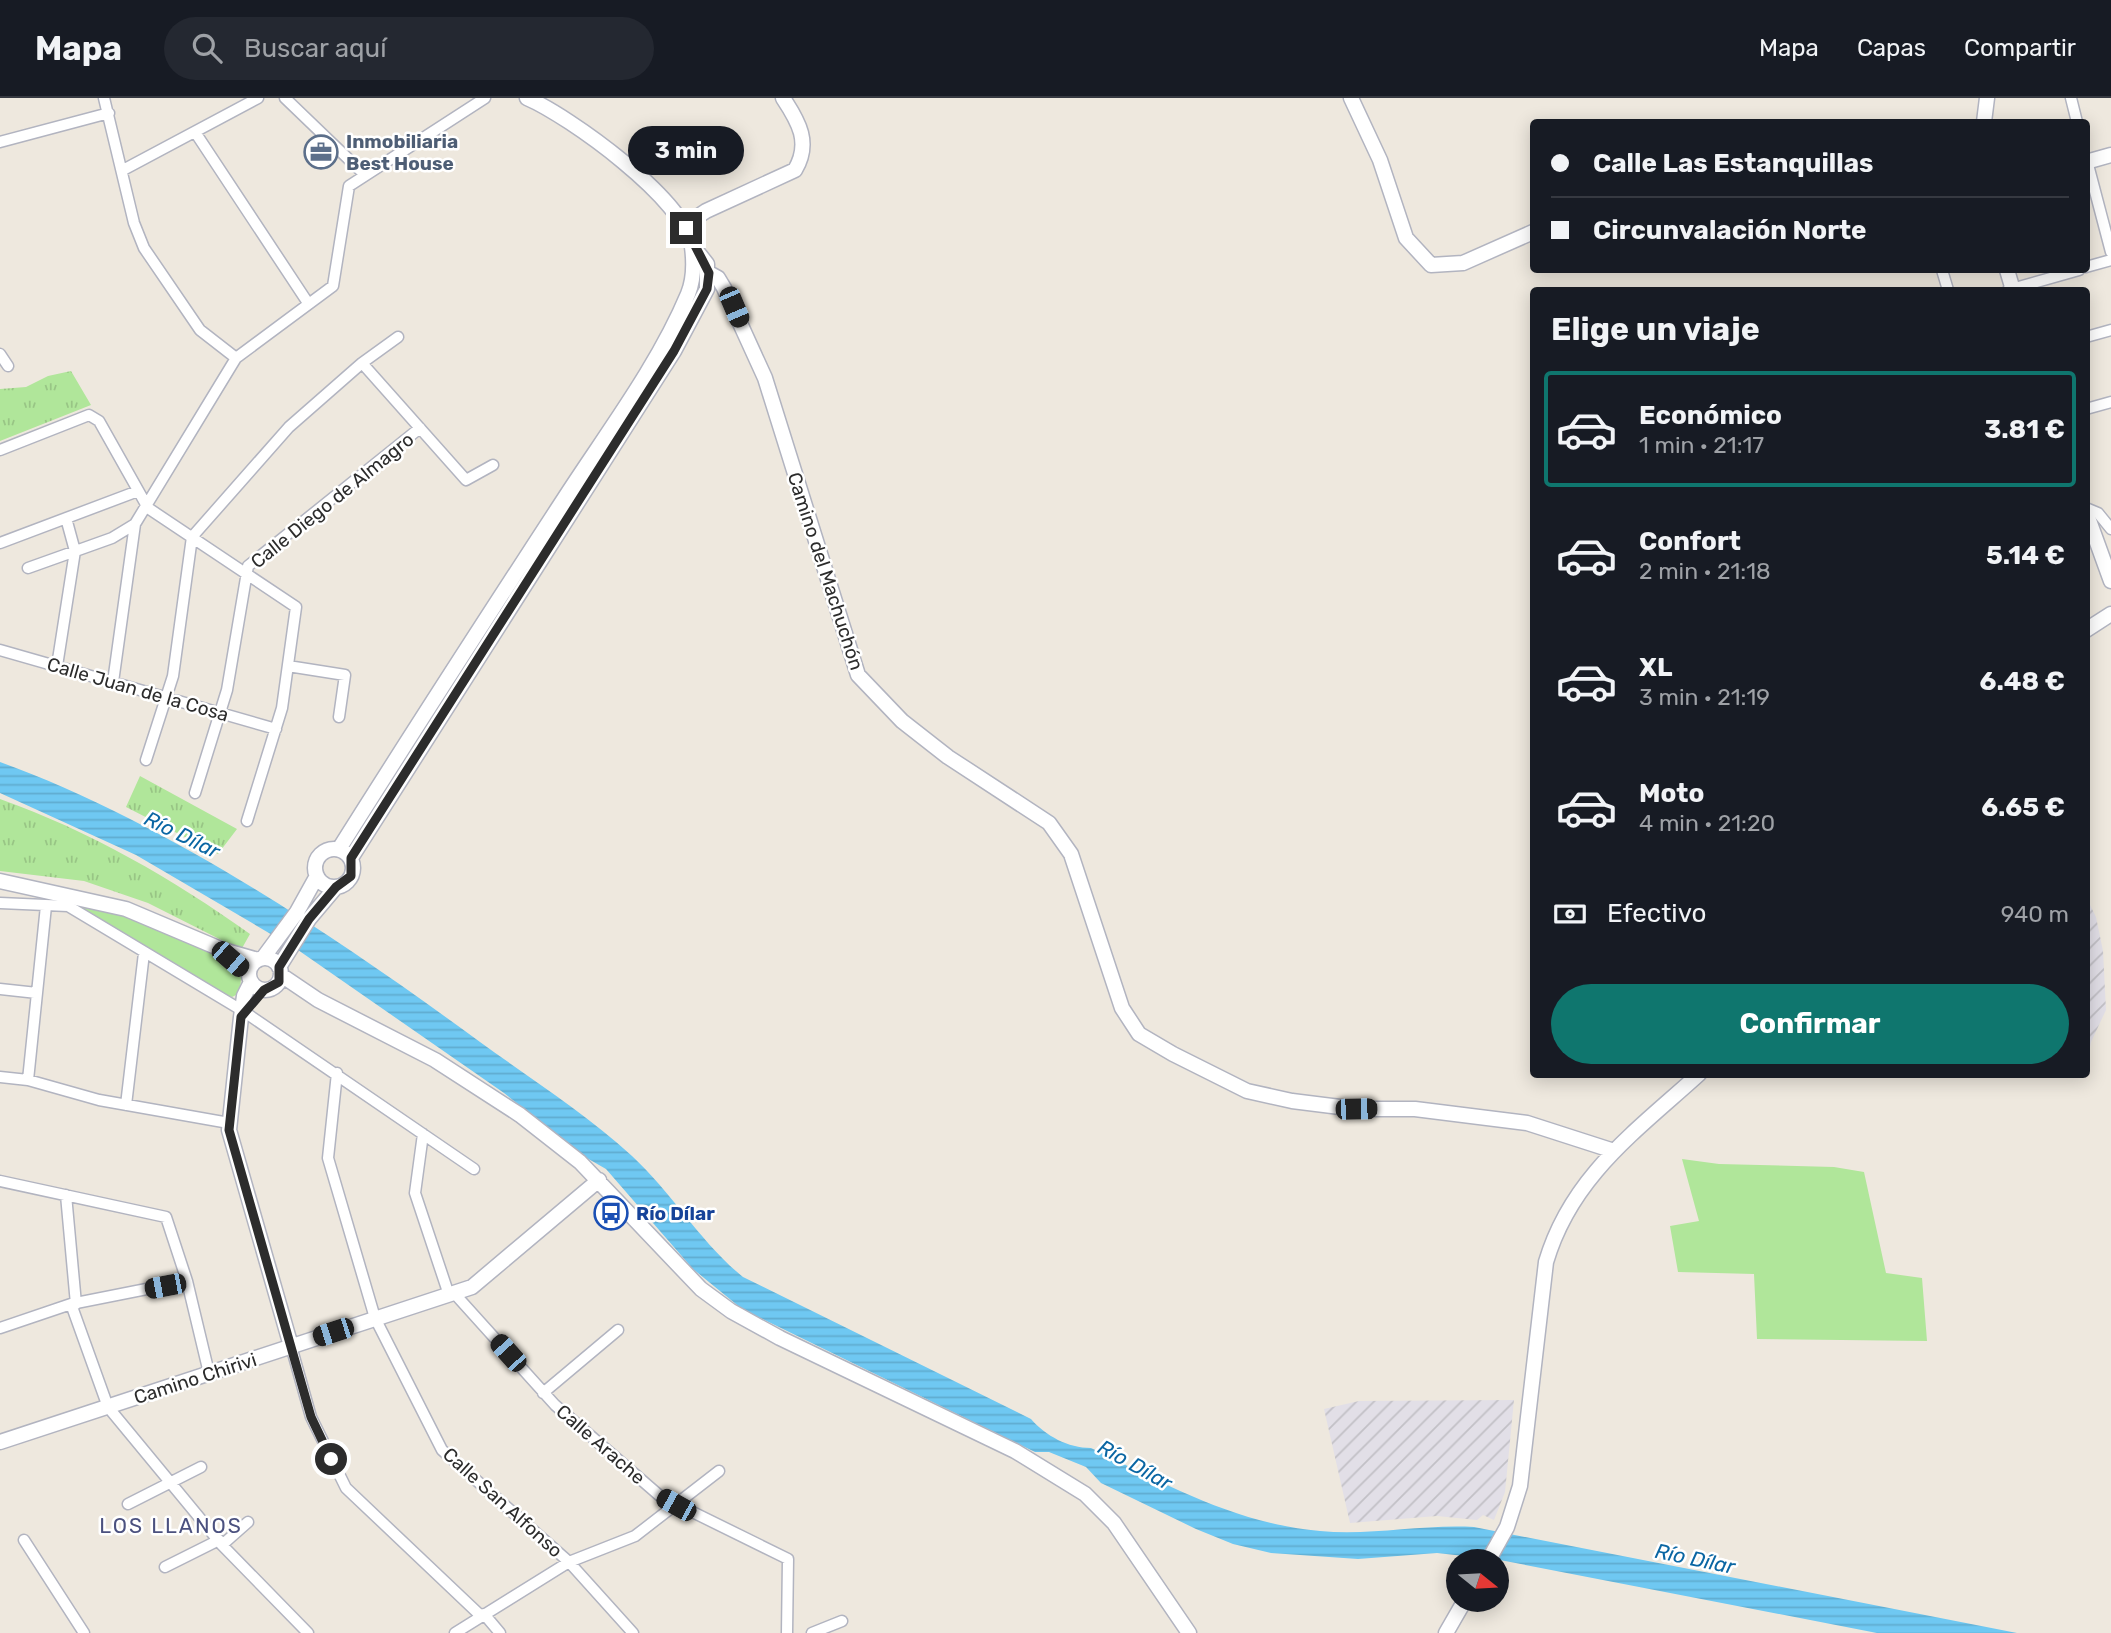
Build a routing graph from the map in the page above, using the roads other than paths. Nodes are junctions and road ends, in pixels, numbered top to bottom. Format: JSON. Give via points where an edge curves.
{"nodes":[{"id":1,"x":104,"y":98,"type":"edge"},
{"id":2,"x":258,"y":98,"type":"edge"},
{"id":3,"x":285,"y":98,"type":"edge"},
{"id":4,"x":485,"y":98,"type":"edge"},
{"id":5,"x":527,"y":98,"type":"edge"},
{"id":6,"x":783,"y":98,"type":"edge"},
{"id":7,"x":1351,"y":98,"type":"edge"},
{"id":8,"x":1987,"y":98,"type":"edge"},
{"id":9,"x":2071,"y":98,"type":"edge"},
{"id":10,"x":109,"y":113,"type":"junction"},
{"id":11,"x":1984,"y":119,"type":"edge"},
{"id":12,"x":2076,"y":119,"type":"edge"},
{"id":13,"x":195,"y":132,"type":"junction"},
{"id":14,"x":0,"y":142,"type":"edge"},
{"id":15,"x":2111,"y":155,"type":"edge"},
{"id":16,"x":2090,"y":159,"type":"edge"},
{"id":17,"x":123,"y":170,"type":"junction"},
{"id":18,"x":364,"y":174,"type":"junction"},
{"id":19,"x":2090,"y":175,"type":"edge"},
{"id":20,"x":685,"y":225,"type":"junction"},
{"id":21,"x":1530,"y":233,"type":"edge"},
{"id":22,"x":691,"y":243,"type":"junction"},
{"id":23,"x":2111,"y":252,"type":"edge"},
{"id":24,"x":2111,"y":260,"type":"edge"},
{"id":25,"x":2090,"y":266,"type":"edge"},
{"id":26,"x":709,"y":273,"type":"junction"},
{"id":27,"x":2068,"y":273,"type":"edge"},
{"id":28,"x":2021,"y":287,"type":"edge"},
{"id":29,"x":689,"y":292,"type":"junction"},
{"id":30,"x":309,"y":303,"type":"junction"},
{"id":31,"x":2111,"y":330,"type":"edge"},
{"id":32,"x":2090,"y":336,"type":"edge"},
{"id":33,"x":398,"y":337,"type":"dead end"},
{"id":34,"x":0,"y":354,"type":"edge"},
{"id":35,"x":236,"y":358,"type":"junction"},
{"id":36,"x":362,"y":363,"type":"junction"},
{"id":37,"x":8,"y":366,"type":"dead end"},
{"id":38,"x":2111,"y":402,"type":"edge"},
{"id":39,"x":2090,"y":408,"type":"edge"},
{"id":40,"x":419,"y":428,"type":"junction"},
{"id":41,"x":0,"y":450,"type":"edge"},
{"id":42,"x":493,"y":466,"type":"dead end"},
{"id":43,"x":138,"y":491,"type":"junction"},
{"id":44,"x":148,"y":508,"type":"junction"},
{"id":45,"x":2090,"y":511,"type":"edge"},
{"id":46,"x":66,"y":518,"type":"junction"},
{"id":47,"x":2090,"y":521,"type":"edge"},
{"id":48,"x":135,"y":524,"type":"junction"},
{"id":49,"x":2111,"y":529,"type":"edge"},
{"id":50,"x":192,"y":537,"type":"junction"},
{"id":51,"x":0,"y":542,"type":"edge"},
{"id":52,"x":75,"y":551,"type":"junction"},
{"id":53,"x":29,"y":568,"type":"dead end"},
{"id":54,"x":245,"y":572,"type":"junction"},
{"id":55,"x":2111,"y":581,"type":"edge"},
{"id":56,"x":2111,"y":614,"type":"edge"},
{"id":57,"x":2090,"y":627,"type":"edge"},
{"id":58,"x":0,"y":650,"type":"edge"},
{"id":59,"x":57,"y":666,"type":"junction"},
{"id":60,"x":288,"y":666,"type":"junction"},
{"id":61,"x":113,"y":682,"type":"junction"},
{"id":62,"x":166,"y":697,"type":"junction"},
{"id":63,"x":220,"y":712,"type":"junction"},
{"id":64,"x":339,"y":717,"type":"dead end"},
{"id":65,"x":276,"y":729,"type":"junction"},
{"id":66,"x":146,"y":760,"type":"dead end"},
{"id":67,"x":195,"y":793,"type":"dead end"},
{"id":68,"x":247,"y":821,"type":"dead end"},
{"id":69,"x":345,"y":853,"type":"junction"},
{"id":70,"x":317,"y":876,"type":"junction"},
{"id":71,"x":0,"y":881,"type":"edge"},
{"id":72,"x":336,"y":887,"type":"junction"},
{"id":73,"x":0,"y":903,"type":"edge"},
{"id":74,"x":46,"y":906,"type":"junction"},
{"id":75,"x":303,"y":916,"type":"junction"},
{"id":76,"x":284,"y":943,"type":"junction"},
{"id":77,"x":223,"y":950,"type":"junction"},
{"id":78,"x":145,"y":953,"type":"junction"},
{"id":79,"x":261,"y":959,"type":"junction"},
{"id":80,"x":266,"y":980,"type":"junction"},
{"id":81,"x":0,"y":989,"type":"edge"},
{"id":82,"x":37,"y":993,"type":"junction"},
{"id":83,"x":243,"y":1011,"type":"junction"},
{"id":84,"x":337,"y":1073,"type":"junction"},
{"id":85,"x":0,"y":1077,"type":"edge"},
{"id":86,"x":1695,"y":1078,"type":"edge"},
{"id":87,"x":28,"y":1080,"type":"junction"},
{"id":88,"x":126,"y":1105,"type":"junction"},
{"id":89,"x":229,"y":1123,"type":"junction"},
{"id":90,"x":423,"y":1134,"type":"junction"},
{"id":91,"x":1614,"y":1151,"type":"junction"},
{"id":92,"x":474,"y":1169,"type":"dead end"},
{"id":93,"x":599,"y":1180,"type":"junction"},
{"id":94,"x":0,"y":1181,"type":"edge"},
{"id":95,"x":66,"y":1195,"type":"junction"},
{"id":96,"x":187,"y":1281,"type":"junction"},
{"id":97,"x":452,"y":1294,"type":"junction"},
{"id":98,"x":74,"y":1304,"type":"junction"},
{"id":99,"x":375,"y":1318,"type":"junction"},
{"id":100,"x":0,"y":1328,"type":"edge"},
{"id":101,"x":618,"y":1330,"type":"dead end"},
{"id":102,"x":290,"y":1346,"type":"junction"},
{"id":103,"x":209,"y":1373,"type":"junction"},
{"id":104,"x":543,"y":1393,"type":"junction"},
{"id":105,"x":108,"y":1407,"type":"junction"},
{"id":106,"x":0,"y":1442,"type":"edge"},
{"id":107,"x":201,"y":1467,"type":"dead end"},
{"id":108,"x":719,"y":1471,"type":"dead end"},
{"id":109,"x":170,"y":1482,"type":"junction"},
{"id":110,"x":128,"y":1504,"type":"dead end"},
{"id":111,"x":676,"y":1505,"type":"junction"},
{"id":112,"x":248,"y":1521,"type":"dead end"},
{"id":113,"x":23,"y":1540,"type":"dead end"},
{"id":114,"x":221,"y":1542,"type":"junction"},
{"id":115,"x":1495,"y":1549,"type":"edge"},
{"id":116,"x":569,"y":1562,"type":"junction"},
{"id":117,"x":165,"y":1567,"type":"dead end"},
{"id":118,"x":1458,"y":1612,"type":"edge"},
{"id":119,"x":483,"y":1615,"type":"junction"},
{"id":120,"x":842,"y":1621,"type":"dead end"},
{"id":121,"x":84,"y":1633,"type":"edge"},
{"id":122,"x":308,"y":1633,"type":"edge"},
{"id":123,"x":455,"y":1633,"type":"edge"},
{"id":124,"x":500,"y":1633,"type":"edge"},
{"id":125,"x":633,"y":1633,"type":"edge"},
{"id":126,"x":786,"y":1633,"type":"edge"},
{"id":127,"x":811,"y":1633,"type":"edge"},
{"id":128,"x":1189,"y":1633,"type":"edge"},
{"id":129,"x":1446,"y":1633,"type":"edge"}],
"edges":[{"from":1,"to":10,"type":"street"},
{"from":2,"to":13,"type":"street"},
{"from":3,"to":18,"type":"street"},
{"from":4,"to":18,"type":"street"},
{"from":5,"to":20,"type":"street","via":[[572,122],[663,198]]},
{"from":6,"to":20,"type":"street","via":[[802,132],[802,155],[795,170]]},
{"from":7,"to":21,"type":"street","via":[[1380,160],[1406,238],[1431,265],[1463,263]]},
{"from":8,"to":11,"type":"street"},
{"from":9,"to":12,"type":"street"},
{"from":10,"to":14,"type":"street"},
{"from":10,"to":17,"type":"street"},
{"from":13,"to":17,"type":"street"},
{"from":13,"to":30,"type":"street"},
{"from":15,"to":16,"type":"street"},
{"from":17,"to":35,"type":"street","via":[[144,248],[200,330]]},
{"from":18,"to":30,"type":"street","via":[[349,186],[333,286]]},
{"from":19,"to":23,"type":"street"},
{"from":20,"to":22,"type":"street"},
{"from":22,"to":26,"type":"street","name":"Camino del Machuchón"},
{"from":22,"to":29,"type":"street"},
{"from":24,"to":25,"type":"street"},
{"from":26,"to":29,"type":"street"},
{"from":26,"to":69,"type":"street","via":[[707,289],[674,351]]},
{"from":26,"to":91,"type":"street","name":"Camino del Machuchón","via":[[724,288],[765,378],[858,675],[902,721],[1049,823],[1061,837],[1085,891],[1122,1008],[1139,1034],[1247,1091],[1356,1109],[1415,1109],[1527,1123]]},
{"from":27,"to":28,"type":"street"},
{"from":29,"to":69,"type":"street","via":[[631,396]]},
{"from":30,"to":35,"type":"street"},
{"from":31,"to":32,"type":"street"},
{"from":33,"to":36,"type":"street"},
{"from":34,"to":37,"type":"street"},
{"from":35,"to":44,"type":"street"},
{"from":36,"to":40,"type":"street"},
{"from":36,"to":50,"type":"street","via":[[289,427]]},
{"from":38,"to":39,"type":"street"},
{"from":40,"to":42,"type":"street","via":[[467,480]]},
{"from":40,"to":54,"type":"street","name":"Calle Diego de Almagro"},
{"from":41,"to":43,"type":"street","via":[[89,415],[99,421]]},
{"from":43,"to":44,"type":"street"},
{"from":43,"to":46,"type":"street"},
{"from":44,"to":48,"type":"street"},
{"from":44,"to":50,"type":"street"},
{"from":45,"to":49,"type":"street","via":[[2098,513]]},
{"from":46,"to":51,"type":"street"},
{"from":46,"to":52,"type":"street"},
{"from":47,"to":55,"type":"street"},
{"from":48,"to":52,"type":"street"},
{"from":48,"to":61,"type":"street"},
{"from":50,"to":54,"type":"street"},
{"from":50,"to":62,"type":"street","via":[[173,676]]},
{"from":52,"to":53,"type":"street"},
{"from":52,"to":59,"type":"street"},
{"from":54,"to":60,"type":"street","via":[[296,607]]},
{"from":54,"to":63,"type":"street"},
{"from":56,"to":57,"type":"street"},
{"from":58,"to":59,"type":"street","name":"Calle Juan de la Cosa"},
{"from":59,"to":61,"type":"street","name":"Calle Juan de la Cosa"},
{"from":60,"to":64,"type":"street","via":[[345,675]]},
{"from":60,"to":65,"type":"street"},
{"from":61,"to":62,"type":"street","name":"Calle Juan de la Cosa"},
{"from":62,"to":63,"type":"street","name":"Calle Juan de la Cosa"},
{"from":62,"to":66,"type":"street"},
{"from":63,"to":65,"type":"street","name":"Calle Juan de la Cosa"},
{"from":63,"to":67,"type":"street"},
{"from":65,"to":68,"type":"street"},
{"from":69,"to":70,"type":"street","via":[[321,854]]},
{"from":69,"to":72,"type":"street","via":[[351,876]]},
{"from":70,"to":72,"type":"street"},
{"from":70,"to":75,"type":"street"},
{"from":71,"to":77,"type":"street","via":[[126,909]]},
{"from":72,"to":75,"type":"street"},
{"from":73,"to":74,"type":"street"},
{"from":74,"to":78,"type":"street","via":[[68,906]]},
{"from":74,"to":82,"type":"street"},
{"from":75,"to":76,"type":"street"},
{"from":76,"to":79,"type":"street"},
{"from":76,"to":80,"type":"street"},
{"from":77,"to":79,"type":"street"},
{"from":77,"to":80,"type":"street"},
{"from":78,"to":83,"type":"street"},
{"from":78,"to":88,"type":"street"},
{"from":79,"to":80,"type":"street","via":[[272,960]]},
{"from":79,"to":80,"type":"street","via":[[251,966]]},
{"from":80,"to":83,"type":"street","via":[[244,996]]},
{"from":80,"to":93,"type":"street","via":[[318,1000],[435,1060],[495,1097]]},
{"from":81,"to":82,"type":"street"},
{"from":82,"to":87,"type":"street"},
{"from":83,"to":84,"type":"street"},
{"from":83,"to":89,"type":"street"},
{"from":84,"to":90,"type":"street"},
{"from":84,"to":99,"type":"street","name":"Calle San Alfonso","via":[[328,1158]]},
{"from":85,"to":87,"type":"street"},
{"from":86,"to":91,"type":"street"},
{"from":87,"to":88,"type":"street"},
{"from":88,"to":89,"type":"street"},
{"from":89,"to":102,"type":"street"},
{"from":90,"to":92,"type":"street"},
{"from":90,"to":97,"type":"street","name":"Calle Arache","via":[[415,1193]]},
{"from":91,"to":115,"type":"street","via":[[1564,1214],[1546,1262],[1520,1486]]},
{"from":93,"to":97,"type":"street","name":"Camino Chirivi","via":[[472,1287]]},
{"from":93,"to":128,"type":"street","via":[[681,1269],[731,1311],[1016,1451],[1085,1494],[1114,1523]]},
{"from":94,"to":95,"type":"street"},
{"from":95,"to":96,"type":"street","via":[[166,1217]]},
{"from":95,"to":98,"type":"street"},
{"from":96,"to":98,"type":"street"},
{"from":96,"to":103,"type":"street"},
{"from":97,"to":99,"type":"street","name":"Camino Chirivi"},
{"from":97,"to":104,"type":"street","name":"Calle Arache"},
{"from":98,"to":100,"type":"street"},
{"from":98,"to":105,"type":"street"},
{"from":99,"to":102,"type":"street","name":"Camino Chirivi"},
{"from":99,"to":116,"type":"street","name":"Calle San Alfonso","via":[[442,1450]]},
{"from":101,"to":104,"type":"street"},
{"from":102,"to":103,"type":"street","name":"Camino Chirivi"},
{"from":102,"to":119,"type":"street","via":[[311,1417],[346,1488]]},
{"from":103,"to":105,"type":"street","name":"Camino Chirivi"},
{"from":104,"to":111,"type":"street","name":"Calle Arache"},
{"from":105,"to":106,"type":"street","name":"Camino Chirivi"},
{"from":105,"to":109,"type":"street"},
{"from":107,"to":109,"type":"street"},
{"from":108,"to":111,"type":"street"},
{"from":109,"to":110,"type":"street"},
{"from":109,"to":114,"type":"street"},
{"from":111,"to":116,"type":"street","via":[[635,1536]]},
{"from":111,"to":126,"type":"street","name":"Calle Arache","via":[[788,1559]]},
{"from":112,"to":114,"type":"street"},
{"from":113,"to":121,"type":"street"},
{"from":114,"to":117,"type":"street"},
{"from":114,"to":122,"type":"street"},
{"from":116,"to":119,"type":"street"},
{"from":116,"to":125,"type":"street","name":"Calle San Alfonso"},
{"from":118,"to":129,"type":"street"},
{"from":119,"to":123,"type":"street"},
{"from":119,"to":124,"type":"street"},
{"from":120,"to":127,"type":"street"}]}
